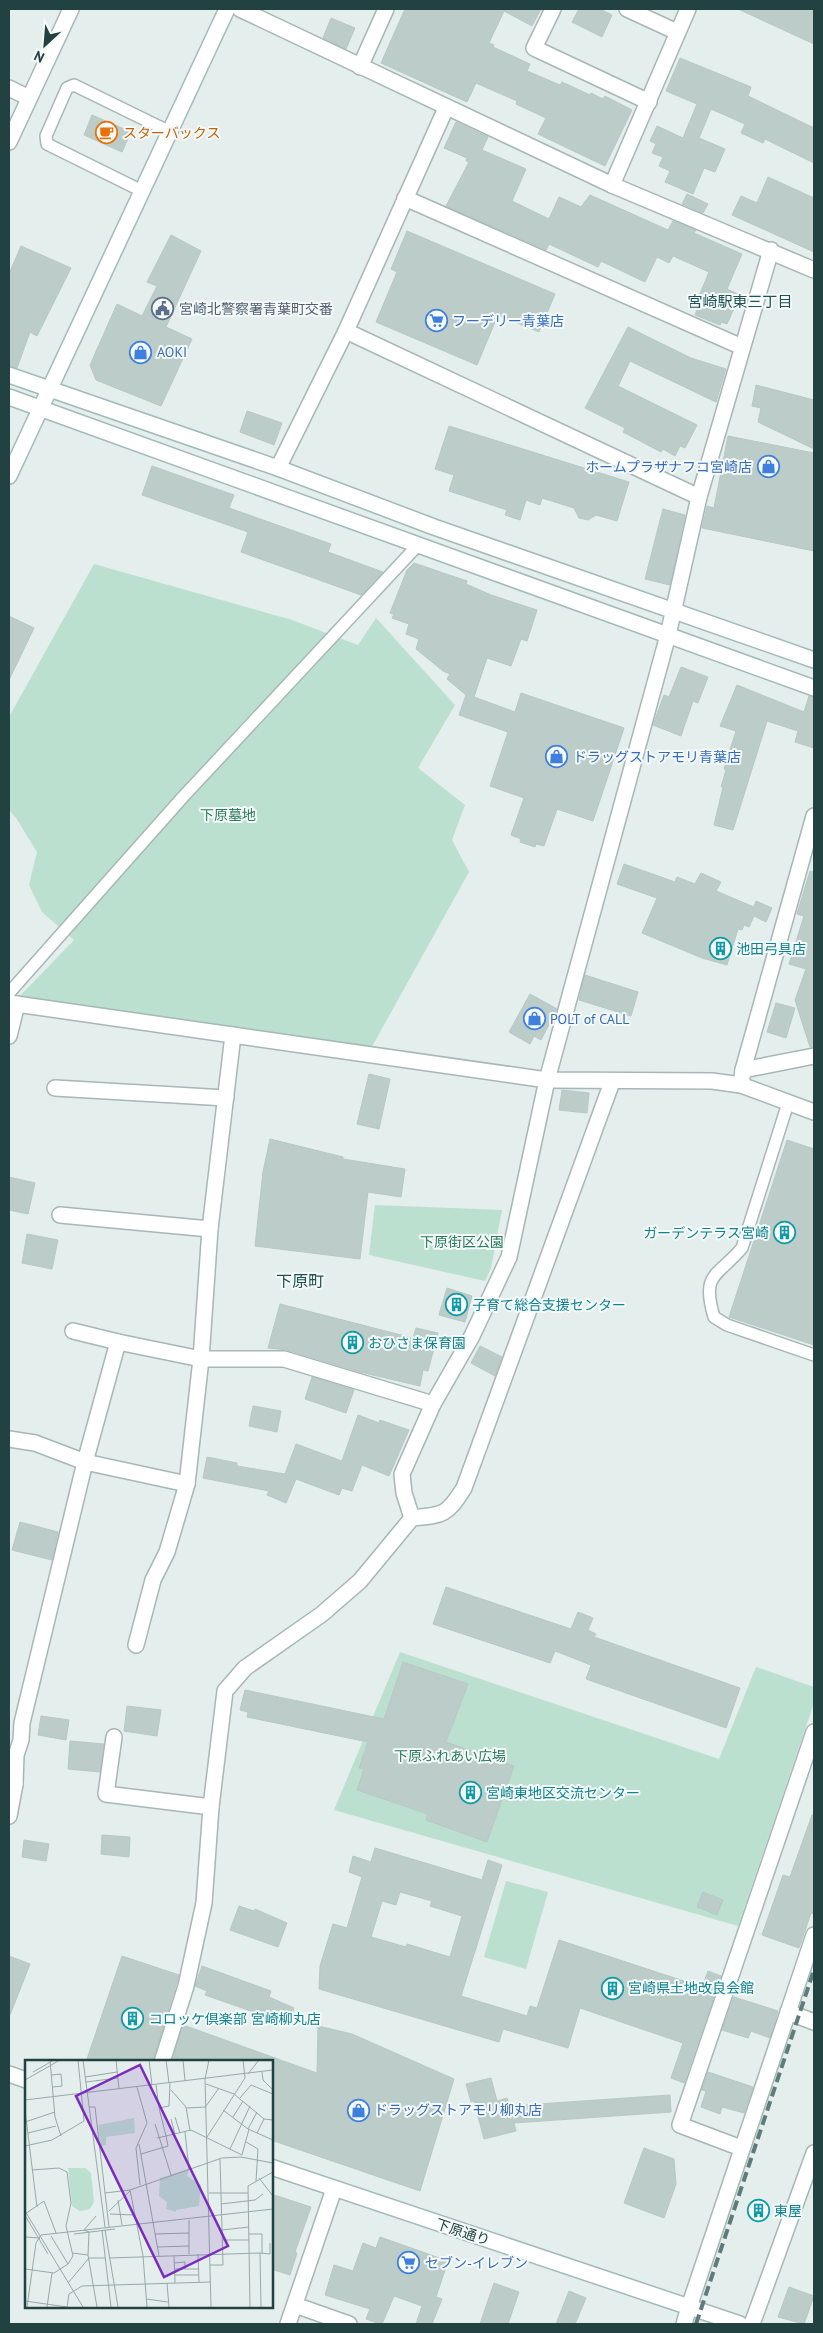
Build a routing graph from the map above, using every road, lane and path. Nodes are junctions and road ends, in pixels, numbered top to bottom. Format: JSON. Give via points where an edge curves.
{"nodes":[{"id":1,"x":71,"y":9,"type":"edge"},
{"id":2,"x":227,"y":9,"type":"edge"},
{"id":3,"x":240,"y":9,"type":"edge"},
{"id":4,"x":386,"y":9,"type":"edge"},
{"id":5,"x":553,"y":9,"type":"edge"},
{"id":6,"x":627,"y":9,"type":"edge"},
{"id":7,"x":688,"y":9,"type":"edge"},
{"id":8,"x":678,"y":32,"type":"junction"},
{"id":9,"x":360,"y":67,"type":"junction"},
{"id":10,"x":9,"y":88,"type":"edge"},
{"id":11,"x":29,"y":98,"type":"junction"},
{"id":12,"x":649,"y":102,"type":"junction"},
{"id":13,"x":446,"y":108,"type":"junction"},
{"id":14,"x":170,"y":132,"type":"junction"},
{"id":15,"x":9,"y":142,"type":"edge"},
{"id":16,"x":612,"y":185,"type":"junction"},
{"id":17,"x":142,"y":192,"type":"junction"},
{"id":18,"x":405,"y":198,"type":"junction"},
{"id":19,"x":771,"y":250,"type":"junction"},
{"id":20,"x":814,"y":270,"type":"edge"},
{"id":21,"x":346,"y":331,"type":"junction"},
{"id":22,"x":742,"y":347,"type":"junction"},
{"id":23,"x":9,"y":374,"type":"edge"},
{"id":24,"x":50,"y":388,"type":"junction"},
{"id":25,"x":9,"y":397,"type":"edge"},
{"id":26,"x":41,"y":408,"type":"junction"},
{"id":27,"x":278,"y":468,"type":"junction"},
{"id":28,"x":9,"y":476,"type":"edge"},
{"id":29,"x":699,"y":497,"type":"junction"},
{"id":30,"x":418,"y":545,"type":"junction"},
{"id":31,"x":673,"y":611,"type":"junction"},
{"id":32,"x":668,"y":635,"type":"junction"},
{"id":33,"x":814,"y":660,"type":"edge"},
{"id":34,"x":814,"y":688,"type":"edge"},
{"id":35,"x":814,"y":816,"type":"edge"},
{"id":36,"x":12,"y":1000,"type":"edge"},
{"id":37,"x":233,"y":1035,"type":"junction"},
{"id":38,"x":9,"y":1036,"type":"edge"},
{"id":39,"x":814,"y":1056,"type":"edge"},
{"id":40,"x":743,"y":1070,"type":"junction"},
{"id":41,"x":547,"y":1080,"type":"junction"},
{"id":42,"x":612,"y":1082,"type":"junction"},
{"id":43,"x":741,"y":1086,"type":"junction"},
{"id":44,"x":55,"y":1088,"type":"dead end"},
{"id":45,"x":226,"y":1098,"type":"junction"},
{"id":46,"x":788,"y":1103,"type":"junction"},
{"id":47,"x":814,"y":1112,"type":"edge"},
{"id":48,"x":60,"y":1215,"type":"dead end"},
{"id":49,"x":210,"y":1229,"type":"junction"},
{"id":50,"x":73,"y":1331,"type":"dead end"},
{"id":51,"x":118,"y":1342,"type":"junction"},
{"id":52,"x":814,"y":1355,"type":"edge"},
{"id":53,"x":201,"y":1359,"type":"junction"},
{"id":54,"x":433,"y":1404,"type":"junction"},
{"id":55,"x":9,"y":1439,"type":"edge"},
{"id":56,"x":85,"y":1462,"type":"junction"},
{"id":57,"x":187,"y":1484,"type":"junction"},
{"id":58,"x":412,"y":1518,"type":"junction"},
{"id":59,"x":136,"y":1644,"type":"dead end"},
{"id":60,"x":814,"y":1732,"type":"edge"},
{"id":61,"x":114,"y":1737,"type":"dead end"},
{"id":62,"x":12,"y":1783,"type":"edge"},
{"id":63,"x":211,"y":1807,"type":"junction"},
{"id":64,"x":9,"y":1816,"type":"edge"},
{"id":65,"x":814,"y":1935,"type":"edge"},
{"id":66,"x":788,"y":2012,"type":"junction"},
{"id":67,"x":814,"y":2022,"type":"edge"},
{"id":68,"x":163,"y":2060,"type":"edge"},
{"id":69,"x":9,"y":2074,"type":"edge"},
{"id":70,"x":25,"y":2080,"type":"edge"},
{"id":71,"x":741,"y":2148,"type":"junction"},
{"id":72,"x":814,"y":2153,"type":"edge"},
{"id":73,"x":272,"y":2167,"type":"edge"},
{"id":74,"x":334,"y":2189,"type":"junction"},
{"id":75,"x":294,"y":2305,"type":"junction"},
{"id":76,"x":690,"y":2307,"type":"junction"},
{"id":77,"x":288,"y":2324,"type":"edge"},
{"id":78,"x":349,"y":2324,"type":"edge"},
{"id":79,"x":684,"y":2324,"type":"edge"},
{"id":80,"x":740,"y":2324,"type":"edge"},
{"id":81,"x":752,"y":2324,"type":"edge"}],
"edges":[{"from":1,"to":11,"type":"street"},
{"from":2,"to":14,"type":"street"},
{"from":3,"to":9,"type":"street"},
{"from":4,"to":9,"type":"street"},
{"from":5,"to":12,"type":"street","via":[[534,48]]},
{"from":6,"to":8,"type":"street"},
{"from":7,"to":8,"type":"street"},
{"from":8,"to":12,"type":"street"},
{"from":9,"to":13,"type":"street"},
{"from":10,"to":11,"type":"street"},
{"from":11,"to":15,"type":"street"},
{"from":12,"to":16,"type":"street"},
{"from":13,"to":16,"type":"street"},
{"from":13,"to":18,"type":"street"},
{"from":14,"to":17,"type":"street"},
{"from":14,"to":17,"type":"lane","via":[[74,85],[67,88],[46,136],[47,144]]},
{"from":16,"to":19,"type":"street"},
{"from":17,"to":24,"type":"street"},
{"from":18,"to":21,"type":"street"},
{"from":18,"to":22,"type":"street"},
{"from":19,"to":20,"type":"street"},
{"from":19,"to":22,"type":"street"},
{"from":21,"to":27,"type":"street"},
{"from":21,"to":29,"type":"street"},
{"from":22,"to":29,"type":"street"},
{"from":23,"to":24,"type":"street"},
{"from":24,"to":26,"type":"street"},
{"from":24,"to":27,"type":"street"},
{"from":25,"to":26,"type":"street"},
{"from":26,"to":28,"type":"street"},
{"from":26,"to":30,"type":"street"},
{"from":27,"to":31,"type":"street"},
{"from":29,"to":31,"type":"street"},
{"from":30,"to":32,"type":"street"},
{"from":30,"to":36,"type":"lane","via":[[182,798]]},
{"from":31,"to":32,"type":"street"},
{"from":31,"to":33,"type":"street"},
{"from":32,"to":34,"type":"street"},
{"from":32,"to":41,"type":"street"},
{"from":35,"to":40,"type":"street"},
{"from":36,"to":37,"type":"street"},
{"from":36,"to":38,"type":"street"},
{"from":37,"to":41,"type":"street"},
{"from":37,"to":45,"type":"street"},
{"from":39,"to":40,"type":"street"},
{"from":40,"to":43,"type":"street"},
{"from":41,"to":42,"type":"street"},
{"from":41,"to":54,"type":"street","via":[[509,1257],[472,1336]]},
{"from":42,"to":43,"type":"street","via":[[712,1082]]},
{"from":42,"to":58,"type":"street","via":[[464,1488],[450,1510],[434,1516]]},
{"from":43,"to":46,"type":"street"},
{"from":44,"to":45,"type":"street"},
{"from":45,"to":49,"type":"street"},
{"from":46,"to":47,"type":"street"},
{"from":46,"to":52,"type":"lane","via":[[742,1248],[730,1262],[717,1270],[709,1283],[709,1301],[714,1317],[727,1325]]},
{"from":48,"to":49,"type":"street"},
{"from":49,"to":53,"type":"street"},
{"from":50,"to":51,"type":"street"},
{"from":51,"to":53,"type":"street"},
{"from":51,"to":56,"type":"street"},
{"from":53,"to":54,"type":"street","via":[[284,1358]]},
{"from":53,"to":57,"type":"street"},
{"from":54,"to":58,"type":"street","via":[[402,1474]]},
{"from":55,"to":56,"type":"street","via":[[35,1443]]},
{"from":56,"to":57,"type":"street"},
{"from":56,"to":62,"type":"street","via":[[22,1723]]},
{"from":57,"to":59,"type":"street","via":[[167,1552],[153,1580]]},
{"from":58,"to":63,"type":"street","via":[[360,1581],[322,1614],[246,1668],[225,1691]]},
{"from":60,"to":71,"type":"street","via":[[680,2125]]},
{"from":61,"to":63,"type":"street","via":[[106,1794]]},
{"from":62,"to":64,"type":"street"},
{"from":63,"to":68,"type":"street","via":[[204,1903],[186,1986]]},
{"from":65,"to":66,"type":"street"},
{"from":66,"to":67,"type":"street"},
{"from":66,"to":71,"type":"street"},
{"from":69,"to":70,"type":"street"},
{"from":71,"to":76,"type":"street"},
{"from":72,"to":81,"type":"street"},
{"from":73,"to":74,"type":"street","name":"下原通り"},
{"from":74,"to":75,"type":"street"},
{"from":74,"to":76,"type":"street","name":"下原通り"},
{"from":75,"to":77,"type":"street"},
{"from":75,"to":78,"type":"street"},
{"from":76,"to":79,"type":"street"},
{"from":76,"to":80,"type":"street","name":"下原通り"}]}
